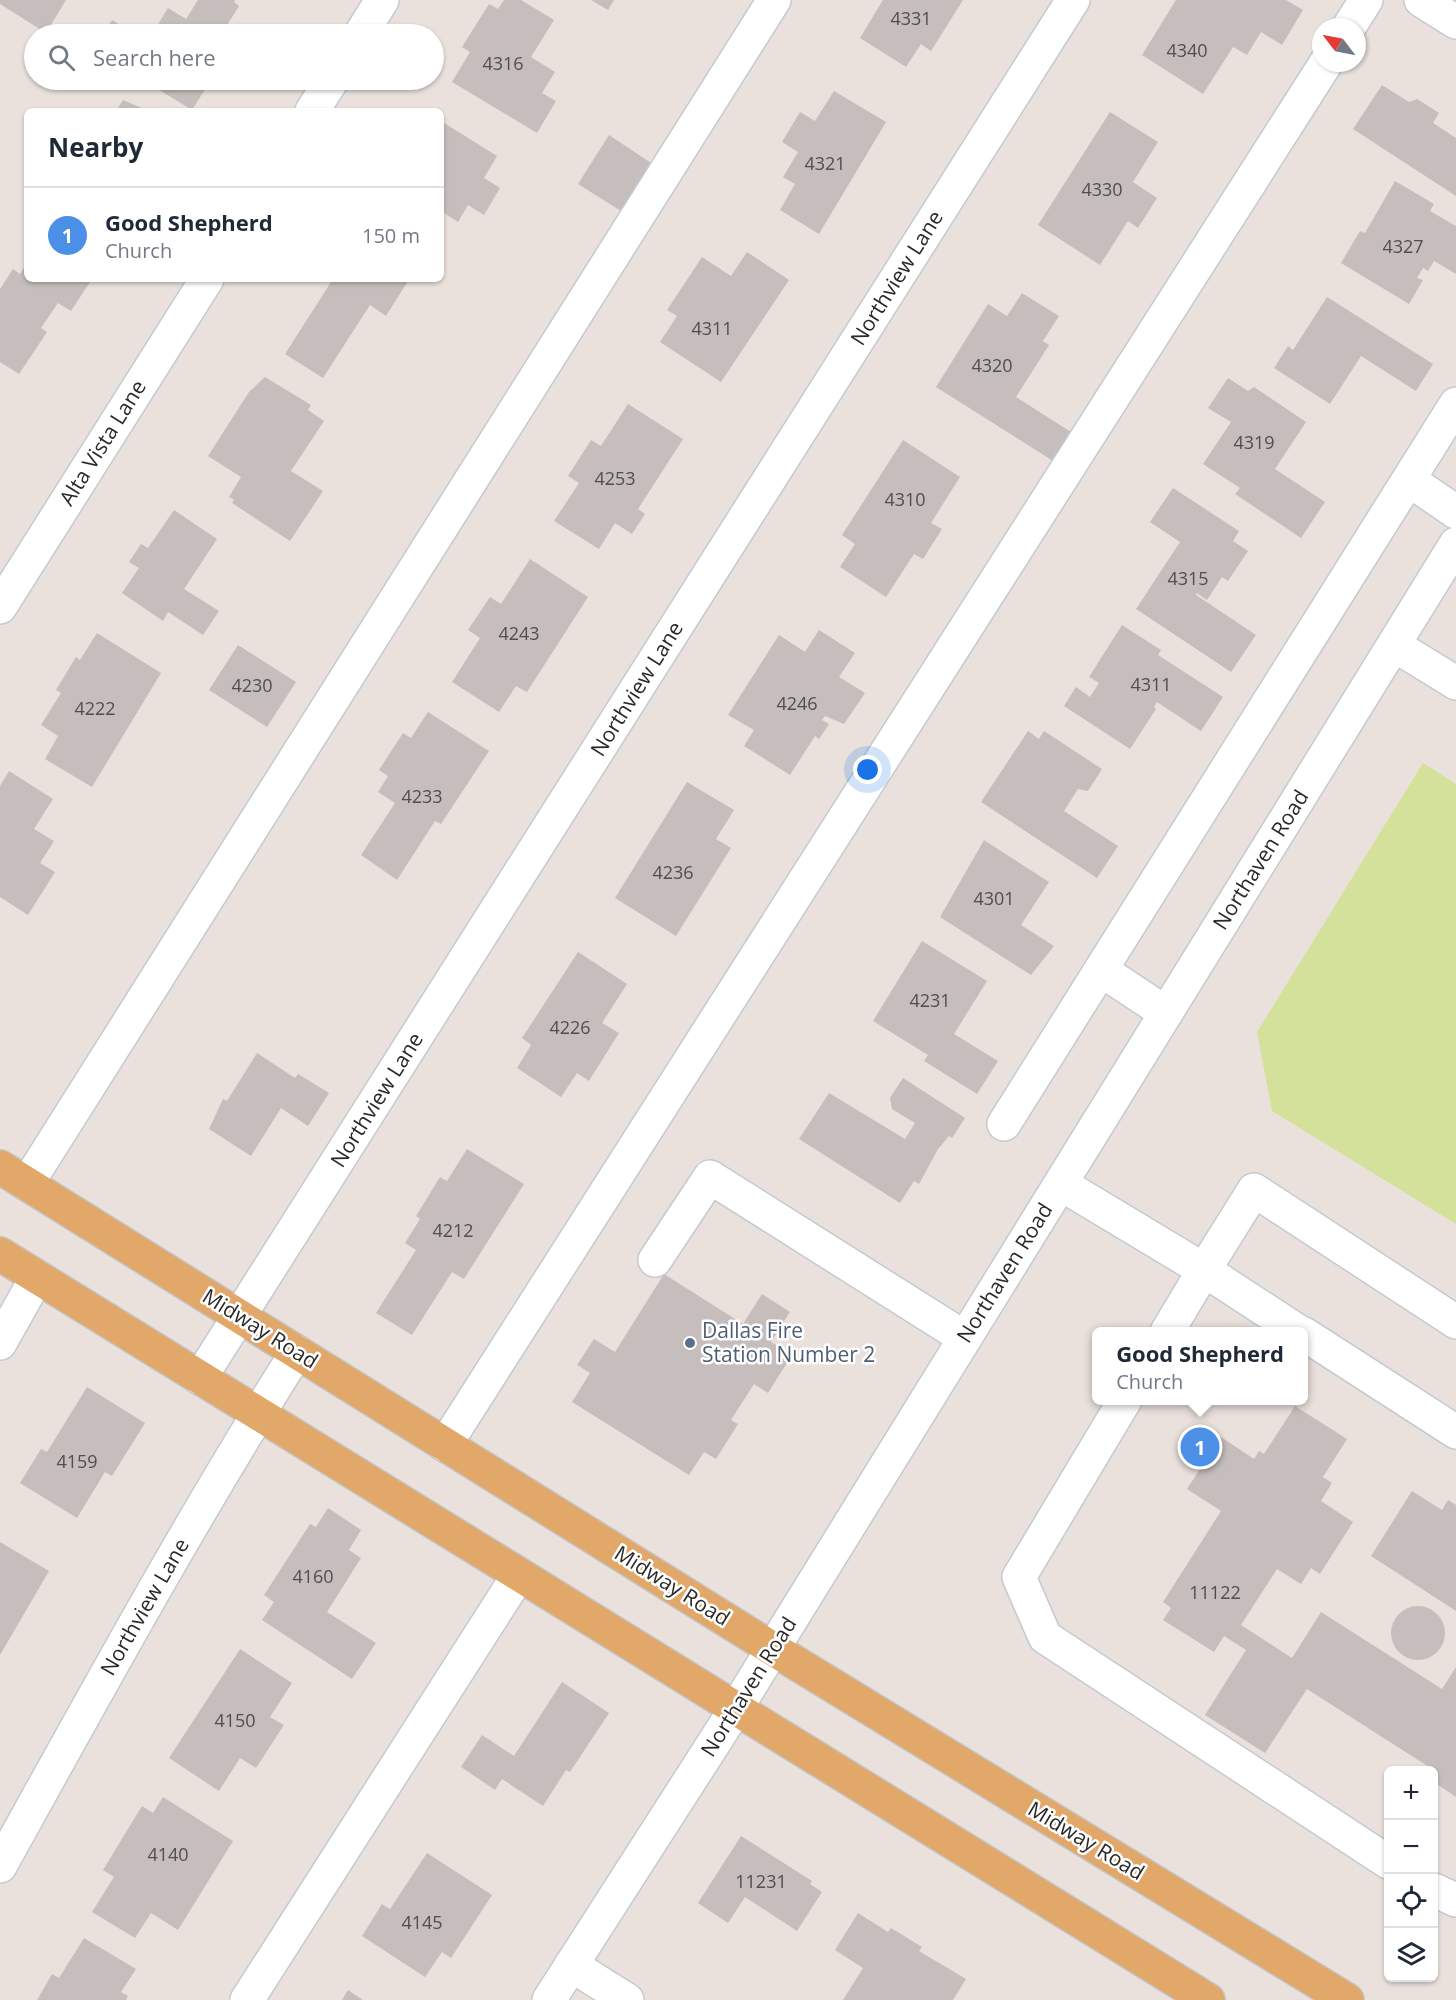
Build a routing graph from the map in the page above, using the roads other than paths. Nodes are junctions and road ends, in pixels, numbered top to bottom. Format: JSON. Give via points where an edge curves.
{"nodes":[{"id":1,"x":382,"y":0,"type":"edge"},
{"id":2,"x":774,"y":0,"type":"edge"},
{"id":3,"x":1073,"y":0,"type":"edge"},
{"id":4,"x":1366,"y":0,"type":"edge"},
{"id":5,"x":1421,"y":0,"type":"edge"},
{"id":6,"x":1355,"y":18,"type":"edge"},
{"id":7,"x":1456,"y":22,"type":"edge"},
{"id":8,"x":367,"y":24,"type":"edge"},
{"id":9,"x":1320,"y":72,"type":"edge"},
{"id":10,"x":326,"y":90,"type":"edge"},
{"id":11,"x":314,"y":108,"type":"edge"},
{"id":12,"x":205,"y":282,"type":"edge"},
{"id":13,"x":1456,"y":404,"type":"edge"},
{"id":14,"x":1409,"y":480,"type":"junction"},
{"id":15,"x":1456,"y":512,"type":"edge"},
{"id":16,"x":1456,"y":544,"type":"edge"},
{"id":17,"x":0,"y":607,"type":"edge"},
{"id":18,"x":1394,"y":645,"type":"junction"},
{"id":19,"x":1456,"y":683,"type":"edge"},
{"id":20,"x":1101,"y":970,"type":"junction"},
{"id":21,"x":1166,"y":1013,"type":"junction"},
{"id":22,"x":1004,"y":1124,"type":"dead end"},
{"id":23,"x":14,"y":1176,"type":"edge"},
{"id":24,"x":1061,"y":1184,"type":"junction"},
{"id":25,"x":0,"y":1254,"type":"edge"},
{"id":26,"x":655,"y":1260,"type":"dead end"},
{"id":27,"x":1204,"y":1270,"type":"junction"},
{"id":28,"x":37,"y":1277,"type":"junction"},
{"id":29,"x":240,"y":1317,"type":"junction"},
{"id":30,"x":1456,"y":1322,"type":"edge"},
{"id":31,"x":1170,"y":1327,"type":"edge"},
{"id":32,"x":1291,"y":1327,"type":"edge"},
{"id":33,"x":1308,"y":1337,"type":"edge"},
{"id":34,"x":965,"y":1338,"type":"junction"},
{"id":35,"x":0,"y":1343,"type":"edge"},
{"id":36,"x":297,"y":1352,"type":"junction"},
{"id":37,"x":200,"y":1378,"type":"junction"},
{"id":38,"x":1123,"y":1405,"type":"edge"},
{"id":39,"x":258,"y":1414,"type":"junction"},
{"id":40,"x":1456,"y":1432,"type":"edge"},
{"id":41,"x":445,"y":1445,"type":"junction"},
{"id":42,"x":518,"y":1575,"type":"junction"},
{"id":43,"x":772,"y":1649,"type":"junction"},
{"id":44,"x":735,"y":1710,"type":"junction"},
{"id":45,"x":1384,"y":1859,"type":"edge"},
{"id":46,"x":0,"y":1866,"type":"edge"},
{"id":47,"x":1438,"y":1892,"type":"edge"},
{"id":48,"x":1456,"y":1900,"type":"edge"},
{"id":49,"x":571,"y":1965,"type":"junction"},
{"id":50,"x":247,"y":2000,"type":"edge"},
{"id":51,"x":549,"y":2000,"type":"edge"},
{"id":52,"x":627,"y":2000,"type":"edge"},
{"id":53,"x":1208,"y":2000,"type":"edge"},
{"id":54,"x":1347,"y":2000,"type":"edge"}],
"edges":[{"from":1,"to":8,"type":"street"},
{"from":2,"to":23,"type":"street"},
{"from":3,"to":29,"type":"street","name":"Northview Lane"},
{"from":4,"to":6,"type":"street"},
{"from":5,"to":7,"type":"street"},
{"from":9,"to":41,"type":"street"},
{"from":10,"to":11,"type":"street"},
{"from":12,"to":17,"type":"street","name":"Alta Vista Lane"},
{"from":13,"to":14,"type":"street"},
{"from":14,"to":15,"type":"street"},
{"from":14,"to":20,"type":"street"},
{"from":16,"to":18,"type":"street","name":"Northaven Road"},
{"from":18,"to":19,"type":"street"},
{"from":18,"to":21,"type":"street","name":"Northaven Road"},
{"from":20,"to":21,"type":"street"},
{"from":20,"to":22,"type":"street"},
{"from":21,"to":24,"type":"street","name":"Northaven Road"},
{"from":23,"to":29,"type":"main road","name":"Midway Road"},
{"from":24,"to":27,"type":"street"},
{"from":24,"to":34,"type":"street","name":"Northaven Road"},
{"from":25,"to":28,"type":"main road"},
{"from":26,"to":34,"type":"street","via":[[710,1177]]},
{"from":27,"to":30,"type":"street","via":[[1254,1190]]},
{"from":27,"to":31,"type":"street"},
{"from":27,"to":32,"type":"street"},
{"from":28,"to":35,"type":"street"},
{"from":28,"to":37,"type":"main road"},
{"from":29,"to":36,"type":"main road","name":"Midway Road"},
{"from":29,"to":37,"type":"street","name":"Northview Lane"},
{"from":33,"to":40,"type":"street"},
{"from":34,"to":43,"type":"street","name":"Northaven Road"},
{"from":36,"to":39,"type":"street","name":"Northview Lane"},
{"from":36,"to":41,"type":"main road","name":"Midway Road"},
{"from":37,"to":39,"type":"main road"},
{"from":38,"to":45,"type":"street","via":[[1019,1577],[1045,1637]]},
{"from":39,"to":42,"type":"main road"},
{"from":39,"to":46,"type":"street","name":"Northview Lane"},
{"from":41,"to":43,"type":"main road","name":"Midway Road"},
{"from":42,"to":44,"type":"main road"},
{"from":42,"to":50,"type":"street"},
{"from":43,"to":44,"type":"street","name":"Northaven Road"},
{"from":43,"to":54,"type":"main road","name":"Midway Road"},
{"from":44,"to":49,"type":"street","name":"Northaven Road"},
{"from":44,"to":53,"type":"main road"},
{"from":47,"to":48,"type":"street"},
{"from":49,"to":51,"type":"street","name":"Northaven Road"},
{"from":49,"to":52,"type":"street"}]}
